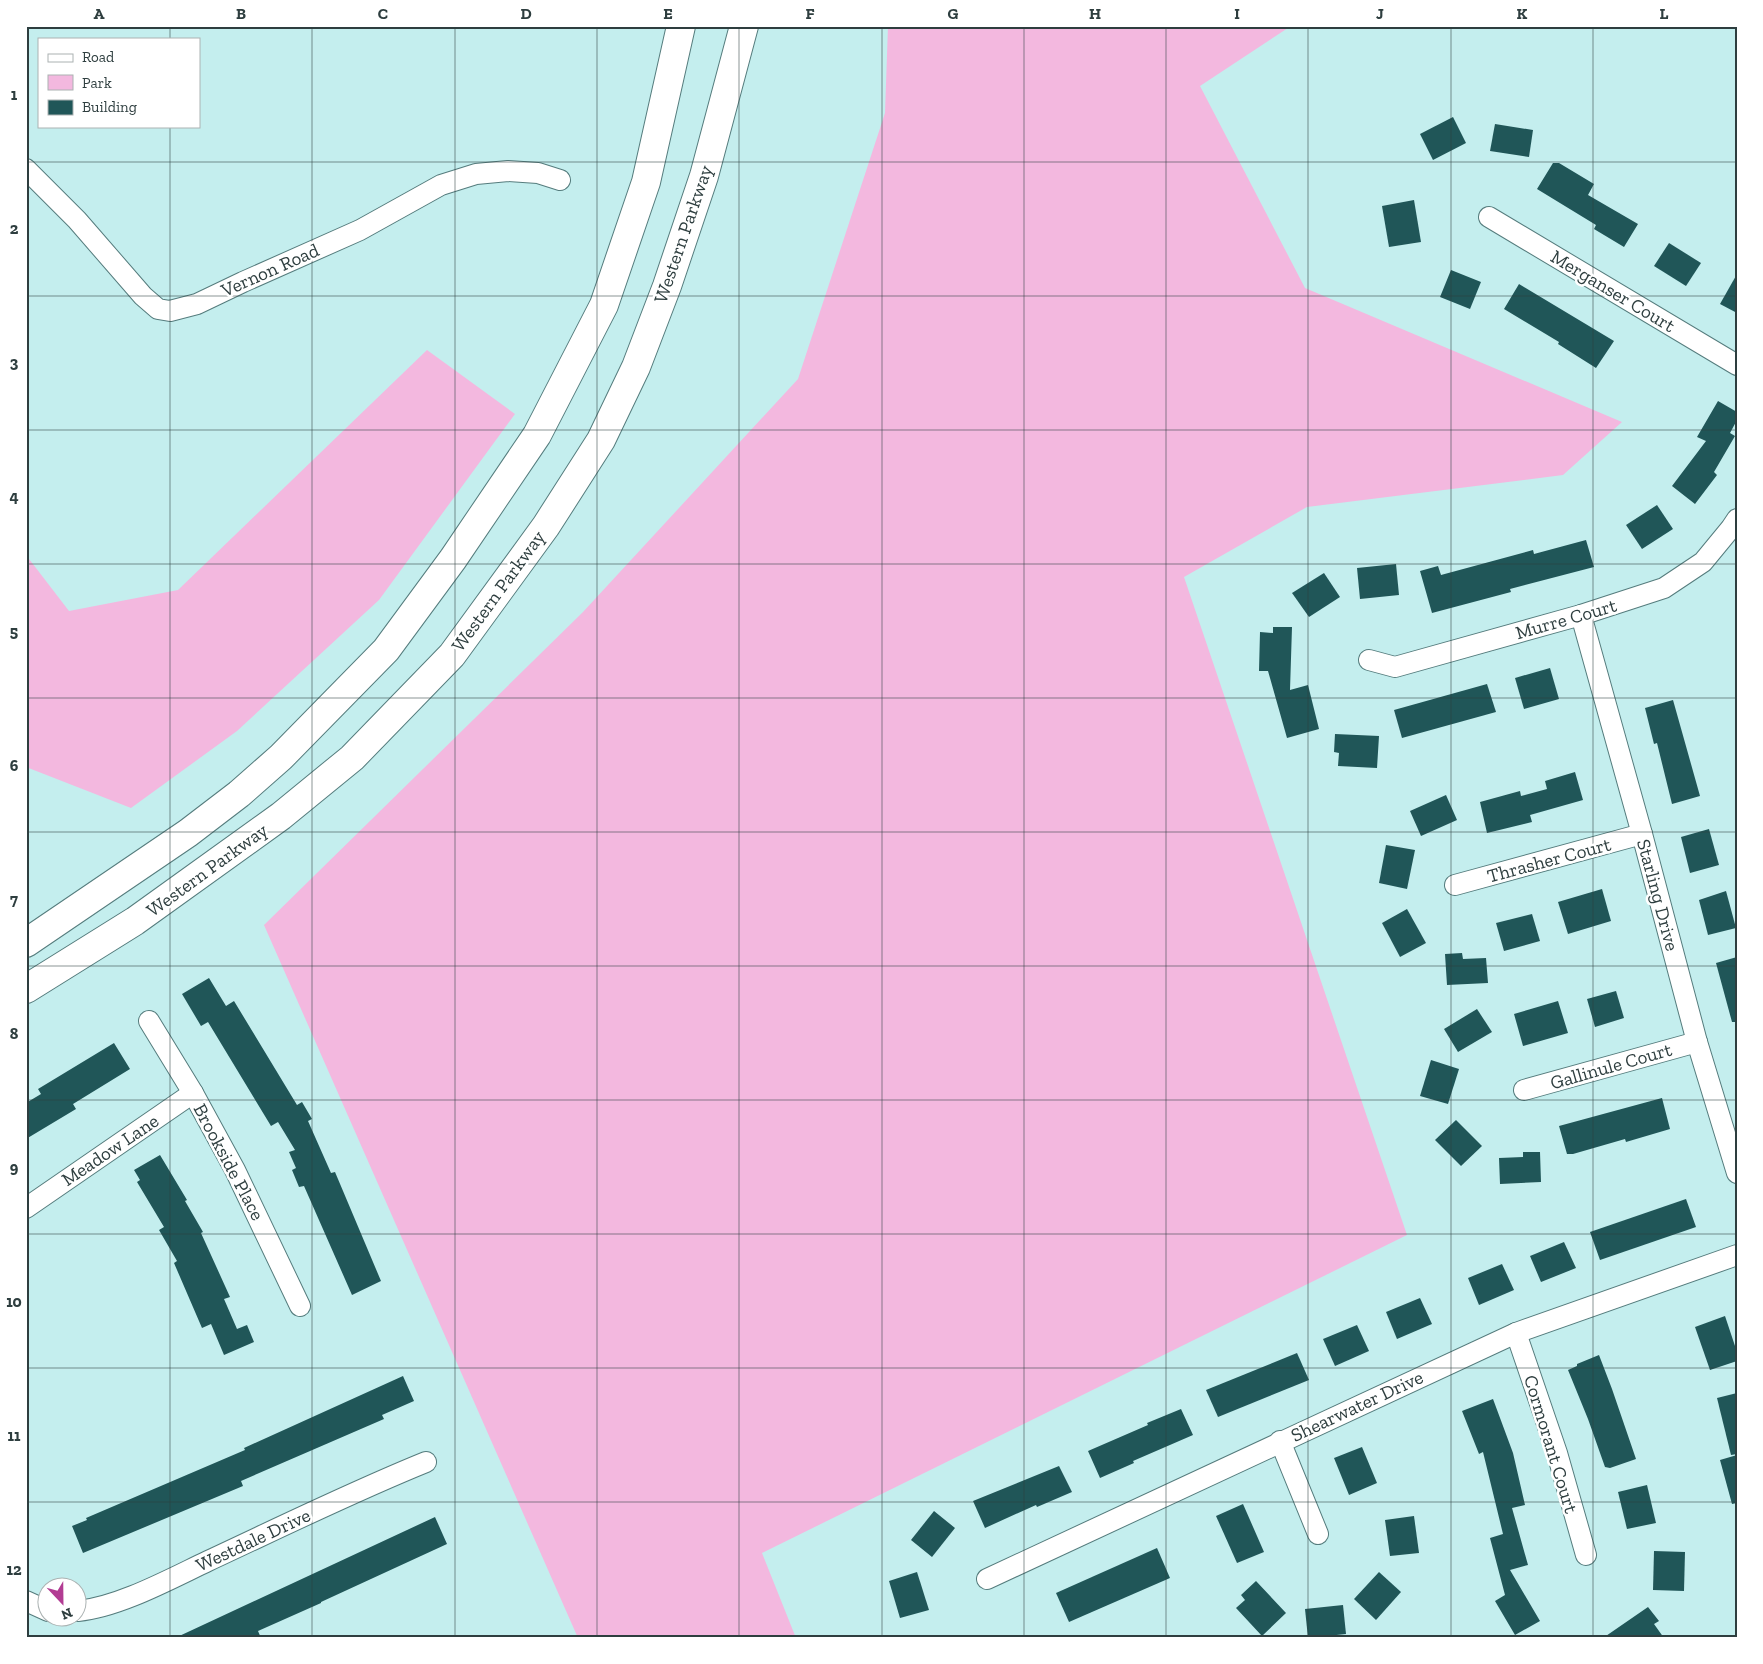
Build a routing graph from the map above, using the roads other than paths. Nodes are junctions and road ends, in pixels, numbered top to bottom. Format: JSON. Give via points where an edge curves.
{"nodes":[{"id":1,"x":682,"y":26,"type":"edge"},
{"id":2,"x":744,"y":26,"type":"edge"},
{"id":3,"x":26,"y":169,"type":"edge"},
{"id":4,"x":560,"y":180,"type":"dead end"},
{"id":5,"x":1489,"y":217,"type":"dead end"},
{"id":6,"x":1737,"y":365,"type":"edge"},
{"id":7,"x":1737,"y":519,"type":"edge"},
{"id":8,"x":1581,"y":615,"type":"junction"},
{"id":9,"x":1369,"y":660,"type":"dead end"},
{"id":10,"x":1642,"y":834,"type":"junction"},
{"id":11,"x":1455,"y":885,"type":"dead end"},
{"id":12,"x":26,"y":943,"type":"edge"},
{"id":13,"x":26,"y":989,"type":"edge"},
{"id":14,"x":148,"y":1021,"type":"dead end"},
{"id":15,"x":1697,"y":1042,"type":"junction"},
{"id":16,"x":1524,"y":1090,"type":"dead end"},
{"id":17,"x":193,"y":1093,"type":"junction"},
{"id":18,"x":1737,"y":1174,"type":"edge"},
{"id":19,"x":26,"y":1208,"type":"edge"},
{"id":20,"x":1737,"y":1255,"type":"edge"},
{"id":21,"x":300,"y":1306,"type":"dead end"},
{"id":22,"x":1516,"y":1333,"type":"junction"},
{"id":23,"x":1280,"y":1441,"type":"junction"},
{"id":24,"x":426,"y":1462,"type":"dead end"},
{"id":25,"x":1318,"y":1534,"type":"dead end"},
{"id":26,"x":1586,"y":1555,"type":"dead end"},
{"id":27,"x":987,"y":1579,"type":"dead end"},
{"id":28,"x":26,"y":1601,"type":"edge"},
{"id":29,"x":38,"y":1606,"type":"edge"},
{"id":30,"x":88,"y":1610,"type":"edge"}],
"edges":[{"from":1,"to":12,"type":"main road","via":[[646,182],[604,305],[538,435],[453,559],[386,650],[281,757],[188,832]]},
{"from":2,"to":13,"type":"main road","name":"Western Parkway","via":[[704,176],[636,367],[601,440],[546,526],[452,655],[352,758],[281,816],[135,921]]},
{"from":3,"to":4,"type":"street","name":"Vernon Road","via":[[77,220],[143,296],[158,309],[170,311],[197,304],[360,230],[441,185],[476,174],[508,171],[538,173]]},
{"from":5,"to":6,"type":"street","name":"Merganser Court"},
{"from":7,"to":8,"type":"street","name":"Murre Court","via":[[1703,562],[1664,588]]},
{"from":8,"to":9,"type":"street","name":"Murre Court","via":[[1394,667]]},
{"from":8,"to":10,"type":"street","name":"Starling Drive"},
{"from":10,"to":11,"type":"street","name":"Thrasher Court"},
{"from":10,"to":15,"type":"street","name":"Starling Drive"},
{"from":14,"to":17,"type":"street","name":"Brookside Place"},
{"from":15,"to":16,"type":"street","name":"Gallinule Court"},
{"from":15,"to":18,"type":"street","name":"Starling Drive"},
{"from":17,"to":19,"type":"street","name":"Meadow Lane"},
{"from":17,"to":21,"type":"street","name":"Brookside Place","via":[[235,1170]]},
{"from":20,"to":22,"type":"street","name":"Shearwater Drive"},
{"from":22,"to":23,"type":"street","name":"Shearwater Drive"},
{"from":22,"to":26,"type":"street","name":"Cormorant Court","via":[[1557,1453]]},
{"from":23,"to":25,"type":"street"},
{"from":23,"to":27,"type":"street","name":"Shearwater Drive"},
{"from":24,"to":30,"type":"street","name":"Westdale Drive","via":[[137,1594]]},
{"from":28,"to":29,"type":"street"}]}
